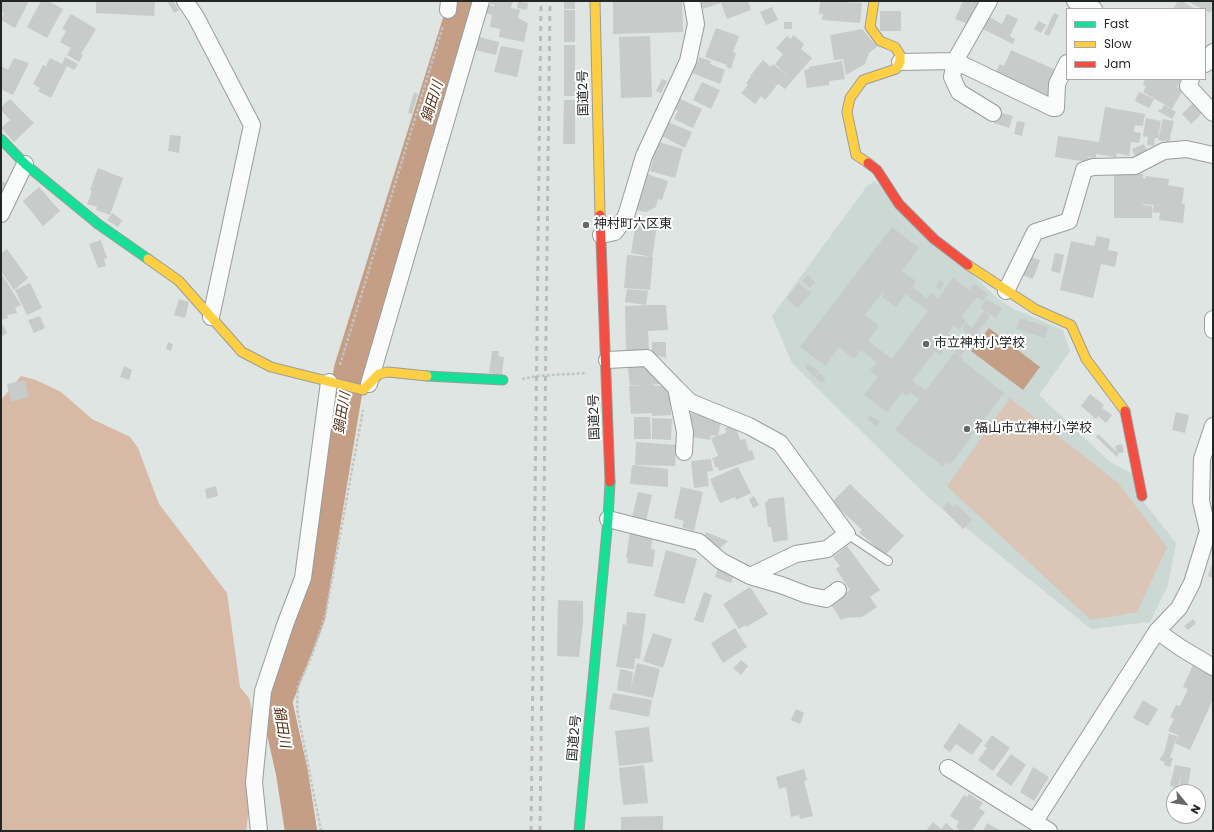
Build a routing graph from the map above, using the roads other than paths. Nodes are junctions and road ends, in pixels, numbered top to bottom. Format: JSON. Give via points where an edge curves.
{"nodes":[{"id":1,"x":185,"y":1,"type":"edge"},
{"id":2,"x":481,"y":1,"type":"edge"},
{"id":3,"x":595,"y":1,"type":"edge"},
{"id":4,"x":692,"y":1,"type":"edge"},
{"id":5,"x":874,"y":1,"type":"edge"},
{"id":6,"x":989,"y":1,"type":"edge"},
{"id":7,"x":1075,"y":1,"type":"edge"},
{"id":8,"x":1092,"y":8,"type":"edge"},
{"id":9,"x":1213,"y":52,"type":"edge"},
{"id":10,"x":955,"y":60,"type":"junction"},
{"id":11,"x":900,"y":62,"type":"junction"},
{"id":12,"x":1206,"y":63,"type":"edge"},
{"id":13,"x":1066,"y":65,"type":"edge"},
{"id":14,"x":1191,"y":80,"type":"edge"},
{"id":15,"x":992,"y":113,"type":"dead end"},
{"id":16,"x":1213,"y":113,"type":"edge"},
{"id":17,"x":1,"y":139,"type":"edge"},
{"id":18,"x":1213,"y":155,"type":"edge"},
{"id":19,"x":25,"y":164,"type":"junction"},
{"id":20,"x":1,"y":214,"type":"edge"},
{"id":21,"x":601,"y":235,"type":"junction"},
{"id":22,"x":1006,"y":291,"type":"junction"},
{"id":23,"x":211,"y":317,"type":"junction"},
{"id":24,"x":1213,"y":320,"type":"edge"},
{"id":25,"x":1213,"y":330,"type":"edge"},
{"id":26,"x":607,"y":366,"type":"junction"},
{"id":27,"x":503,"y":380,"type":"road end"},
{"id":28,"x":332,"y":383,"type":"junction"},
{"id":29,"x":366,"y":387,"type":"junction"},
{"id":30,"x":676,"y":388,"type":"junction"},
{"id":31,"x":1213,"y":426,"type":"edge"},
{"id":32,"x":684,"y":452,"type":"dead end"},
{"id":33,"x":1142,"y":496,"type":"dead end"},
{"id":34,"x":608,"y":520,"type":"junction"},
{"id":35,"x":847,"y":534,"type":"junction"},
{"id":36,"x":888,"y":561,"type":"dead end"},
{"id":37,"x":750,"y":576,"type":"junction"},
{"id":38,"x":838,"y":590,"type":"dead end"},
{"id":39,"x":1157,"y":631,"type":"junction"},
{"id":40,"x":1213,"y":667,"type":"edge"},
{"id":41,"x":948,"y":768,"type":"dead end"},
{"id":42,"x":1035,"y":821,"type":"junction"},
{"id":43,"x":258,"y":831,"type":"edge"},
{"id":44,"x":579,"y":831,"type":"edge"},
{"id":45,"x":1049,"y":831,"type":"edge"}],
"edges":[{"from":1,"to":23,"type":"street","via":[[196,17],[252,125]]},
{"from":2,"to":29,"type":"street"},
{"from":3,"to":21,"type":"main road","name":"国道2号"},
{"from":4,"to":21,"type":"street","via":[[696,24],[688,61],[644,156],[626,216],[615,232]]},
{"from":5,"to":11,"type":"main road","via":[[870,27],[880,41],[895,47],[900,55]]},
{"from":6,"to":10,"type":"street"},
{"from":7,"to":8,"type":"street"},
{"from":9,"to":12,"type":"street"},
{"from":10,"to":11,"type":"street"},
{"from":10,"to":13,"type":"street","via":[[1053,108],[1056,108],[1057,84]]},
{"from":10,"to":15,"type":"street","via":[[952,77],[959,92]]},
{"from":11,"to":22,"type":"main road","via":[[896,69],[863,80],[850,98],[847,112],[856,155],[876,170],[899,204],[934,239]]},
{"from":14,"to":16,"type":"street","via":[[1188,86]]},
{"from":17,"to":19,"type":"main road"},
{"from":18,"to":22,"type":"street","via":[[1186,149],[1164,151],[1135,166],[1093,167],[1084,170],[1069,221],[1035,232]]},
{"from":19,"to":20,"type":"street"},
{"from":19,"to":23,"type":"main road","via":[[98,224],[179,281]]},
{"from":21,"to":26,"type":"main road","name":"国道2号"},
{"from":22,"to":33,"type":"main road","via":[[1071,325],[1086,358],[1125,411]]},
{"from":23,"to":28,"type":"main road","via":[[242,352],[272,367]]},
{"from":24,"to":25,"type":"street"},
{"from":26,"to":30,"type":"street","via":[[647,358]]},
{"from":26,"to":34,"type":"main road","name":"国道2号","via":[[610,473]]},
{"from":27,"to":29,"type":"main road","via":[[388,372],[379,374]]},
{"from":28,"to":29,"type":"main road"},
{"from":28,"to":43,"type":"street","via":[[303,578],[263,692],[254,782]]},
{"from":30,"to":32,"type":"street","via":[[685,432]]},
{"from":30,"to":35,"type":"street","via":[[690,402],[749,426],[780,443]]},
{"from":31,"to":39,"type":"street","via":[[1202,459],[1201,501],[1208,531],[1192,583],[1179,608]]},
{"from":34,"to":37,"type":"street","via":[[699,542],[721,561]]},
{"from":34,"to":44,"type":"main road","name":"国道2号"},
{"from":35,"to":36,"type":"lane"},
{"from":35,"to":37,"type":"street","via":[[827,549],[796,554]]},
{"from":37,"to":38,"type":"street","via":[[826,599]]},
{"from":39,"to":40,"type":"street"},
{"from":39,"to":42,"type":"street"},
{"from":41,"to":42,"type":"street"},
{"from":42,"to":45,"type":"street"}]}
